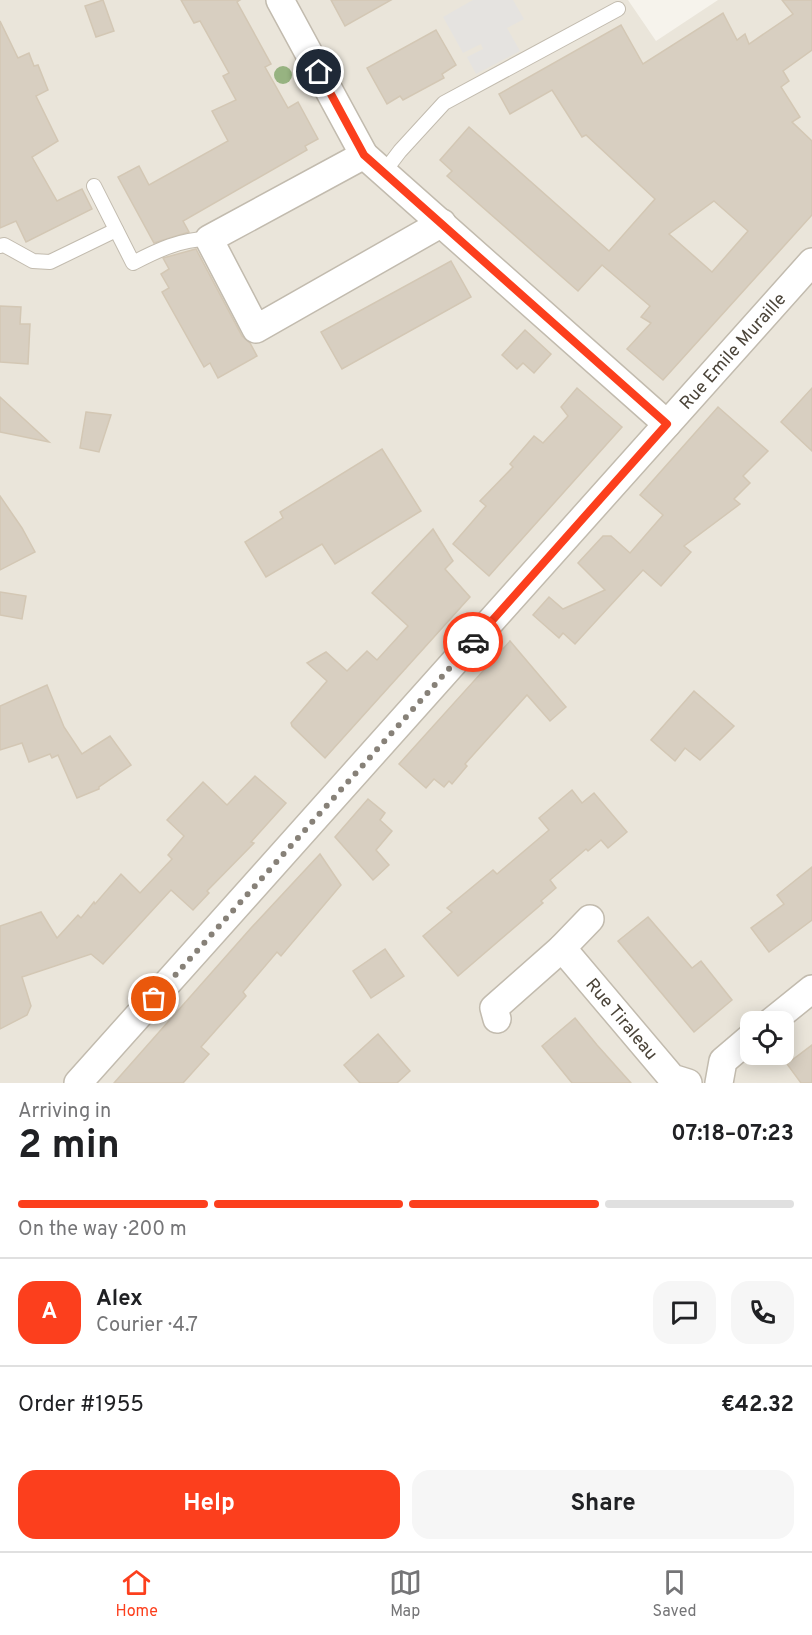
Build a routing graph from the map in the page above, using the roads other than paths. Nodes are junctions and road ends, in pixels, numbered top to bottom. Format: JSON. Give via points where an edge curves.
{"nodes":[{"id":1,"x":280,"y":0,"type":"edge"},
{"id":2,"x":618,"y":9,"type":"dead end"},
{"id":3,"x":374,"y":164,"type":"junction"},
{"id":4,"x":94,"y":186,"type":"dead end"},
{"id":5,"x":442,"y":223,"type":"junction"},
{"id":6,"x":117,"y":230,"type":"junction"},
{"id":7,"x":209,"y":239,"type":"junction"},
{"id":8,"x":0,"y":246,"type":"edge"},
{"id":9,"x":812,"y":262,"type":"edge"},
{"id":10,"x":667,"y":424,"type":"junction"},
{"id":11,"x":590,"y":919,"type":"dead end"},
{"id":12,"x":562,"y":948,"type":"junction"},
{"id":13,"x":812,"y":988,"type":"edge"},
{"id":14,"x":784,"y":1011,"type":"edge"},
{"id":15,"x":497,"y":1019,"type":"dead end"},
{"id":16,"x":740,"y":1047,"type":"edge"},
{"id":17,"x":78,"y":1083,"type":"edge"},
{"id":18,"x":688,"y":1083,"type":"edge"},
{"id":19,"x":719,"y":1083,"type":"edge"}],
"edges":[{"from":1,"to":3,"type":"street"},
{"from":2,"to":3,"type":"lane","via":[[444,103],[400,151]]},
{"from":3,"to":5,"type":"street"},
{"from":3,"to":7,"type":"street"},
{"from":4,"to":6,"type":"lane"},
{"from":5,"to":7,"type":"street","via":[[256,329]]},
{"from":5,"to":10,"type":"street"},
{"from":6,"to":7,"type":"lane","via":[[134,263],[193,238]]},
{"from":6,"to":8,"type":"lane","via":[[50,262],[33,261]]},
{"from":9,"to":10,"type":"street","name":"Rue Emile Muraille"},
{"from":10,"to":17,"type":"street","name":"Rue Emile Muraille"},
{"from":11,"to":12,"type":"street"},
{"from":12,"to":15,"type":"street","via":[[494,1008]]},
{"from":12,"to":18,"type":"street","name":"Rue Tiraleau","via":[[672,1078]]},
{"from":13,"to":14,"type":"street"},
{"from":16,"to":19,"type":"street","via":[[723,1061]]}]}
